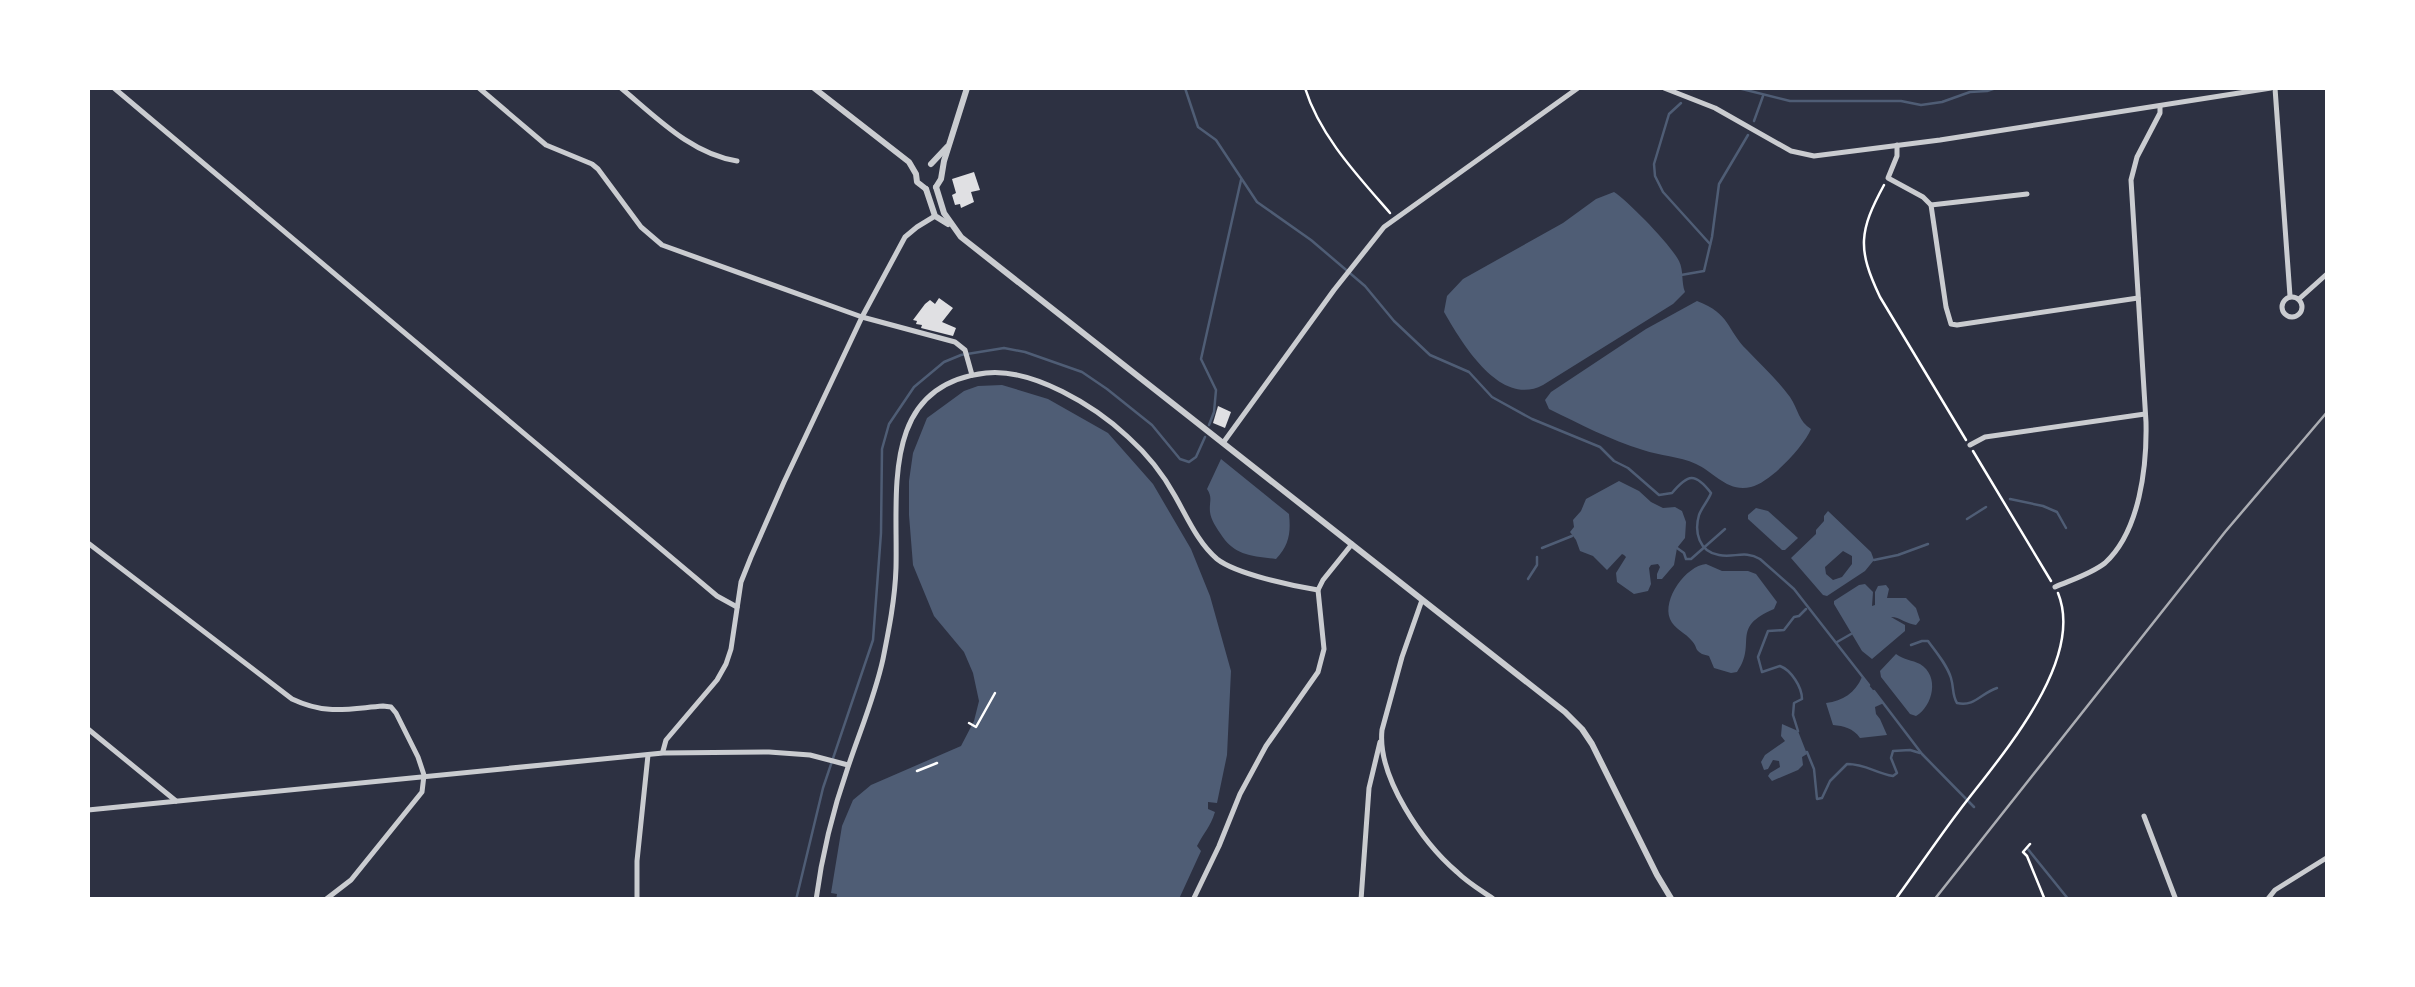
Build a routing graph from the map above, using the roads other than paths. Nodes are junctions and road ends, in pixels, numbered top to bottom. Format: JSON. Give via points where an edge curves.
{"nodes":[{"id":1,"x":114,"y":88,"type":"edge"},
{"id":2,"x":479,"y":88,"type":"edge"},
{"id":3,"x":621,"y":88,"type":"edge"},
{"id":4,"x":814,"y":88,"type":"edge"},
{"id":5,"x":968,"y":88,"type":"edge"},
{"id":6,"x":1578,"y":88,"type":"edge"},
{"id":7,"x":1664,"y":88,"type":"edge"},
{"id":8,"x":2273,"y":88,"type":"edge"},
{"id":9,"x":2160,"y":106,"type":"junction"},
{"id":10,"x":951,"y":142,"type":"junction"},
{"id":11,"x":1897,"y":146,"type":"junction"},
{"id":12,"x":738,"y":162,"type":"dead end"},
{"id":13,"x":910,"y":162,"type":"junction"},
{"id":14,"x":927,"y":165,"type":"junction"},
{"id":15,"x":916,"y":174,"type":"junction"},
{"id":16,"x":941,"y":174,"type":"junction"},
{"id":17,"x":936,"y":187,"type":"junction"},
{"id":18,"x":926,"y":189,"type":"junction"},
{"id":19,"x":2028,"y":194,"type":"dead end"},
{"id":20,"x":1931,"y":205,"type":"junction"},
{"id":21,"x":935,"y":216,"type":"junction"},
{"id":22,"x":951,"y":226,"type":"junction"},
{"id":23,"x":2328,"y":273,"type":"edge"},
{"id":24,"x":2290,"y":296,"type":"junction"},
{"id":25,"x":2138,"y":298,"type":"junction"},
{"id":26,"x":2299,"y":299,"type":"junction"},
{"id":27,"x":862,"y":317,"type":"junction"},
{"id":28,"x":972,"y":375,"type":"junction"},
{"id":29,"x":2145,"y":414,"type":"junction"},
{"id":30,"x":1223,"y":443,"type":"junction"},
{"id":31,"x":1970,"y":446,"type":"road end"},
{"id":32,"x":88,"y":543,"type":"edge"},
{"id":33,"x":1352,"y":544,"type":"junction"},
{"id":34,"x":2055,"y":587,"type":"road end"},
{"id":35,"x":1318,"y":590,"type":"junction"},
{"id":36,"x":1422,"y":600,"type":"junction"},
{"id":37,"x":737,"y":607,"type":"junction"},
{"id":38,"x":88,"y":729,"type":"edge"},
{"id":39,"x":1381,"y":739,"type":"junction"},
{"id":40,"x":663,"y":753,"type":"junction"},
{"id":41,"x":648,"y":754,"type":"junction"},
{"id":42,"x":848,"y":765,"type":"junction"},
{"id":43,"x":424,"y":775,"type":"junction"},
{"id":44,"x":176,"y":801,"type":"junction"},
{"id":45,"x":88,"y":810,"type":"edge"},
{"id":46,"x":2144,"y":816,"type":"dead end"},
{"id":47,"x":2328,"y":857,"type":"edge"},
{"id":48,"x":325,"y":900,"type":"edge"},
{"id":49,"x":637,"y":900,"type":"edge"},
{"id":50,"x":816,"y":900,"type":"edge"},
{"id":51,"x":1193,"y":900,"type":"edge"},
{"id":52,"x":1361,"y":900,"type":"edge"},
{"id":53,"x":1495,"y":900,"type":"edge"},
{"id":54,"x":1672,"y":900,"type":"edge"},
{"id":55,"x":2176,"y":900,"type":"edge"},
{"id":56,"x":2267,"y":900,"type":"edge"}],
"edges":[{"from":1,"to":37,"type":"street"},
{"from":2,"to":27,"type":"street","via":[[546,144],[598,169],[662,245]]},
{"from":3,"to":12,"type":"street","via":[[698,149]]},
{"from":4,"to":13,"type":"street"},
{"from":5,"to":10,"type":"street"},
{"from":6,"to":30,"type":"street","via":[[1384,227]]},
{"from":7,"to":11,"type":"street","via":[[1802,154]]},
{"from":8,"to":9,"type":"street"},
{"from":8,"to":24,"type":"street"},
{"from":9,"to":11,"type":"street"},
{"from":9,"to":25,"type":"street","via":[[2132,174]]},
{"from":10,"to":14,"type":"street"},
{"from":10,"to":16,"type":"street"},
{"from":11,"to":20,"type":"street","via":[[1888,178]]},
{"from":13,"to":14,"type":"street"},
{"from":13,"to":15,"type":"street"},
{"from":14,"to":15,"type":"street"},
{"from":14,"to":16,"type":"street"},
{"from":15,"to":18,"type":"street"},
{"from":16,"to":17,"type":"street"},
{"from":17,"to":18,"type":"street"},
{"from":17,"to":22,"type":"street"},
{"from":18,"to":21,"type":"street"},
{"from":19,"to":20,"type":"street"},
{"from":20,"to":25,"type":"street","via":[[1951,324]]},
{"from":21,"to":22,"type":"street"},
{"from":21,"to":27,"type":"street","via":[[905,237]]},
{"from":22,"to":30,"type":"street"},
{"from":23,"to":26,"type":"street"},
{"from":24,"to":26,"type":"street"},
{"from":24,"to":26,"type":"street","via":[[2283,306],[2287,317],[2300,313]]},
{"from":25,"to":29,"type":"street"},
{"from":27,"to":28,"type":"street","via":[[955,342],[966,350]]},
{"from":27,"to":37,"type":"street","via":[[751,557]]},
{"from":28,"to":35,"type":"street","via":[[1007,373],[1078,400],[1150,460],[1218,560]]},
{"from":28,"to":42,"type":"street","via":[[932,394],[900,444],[890,622]]},
{"from":29,"to":31,"type":"street","via":[[1985,436]]},
{"from":29,"to":34,"type":"street","via":[[2147,451],[2129,526],[2105,562]]},
{"from":30,"to":33,"type":"street"},
{"from":32,"to":43,"type":"street","via":[[292,699],[326,711],[391,707]]},
{"from":33,"to":35,"type":"street"},
{"from":33,"to":36,"type":"street"},
{"from":35,"to":51,"type":"street","via":[[1324,648],[1318,672],[1266,746]]},
{"from":36,"to":39,"type":"street"},
{"from":36,"to":54,"type":"street","via":[[1582,729]]},
{"from":37,"to":40,"type":"street","via":[[732,649],[718,680],[666,740]]},
{"from":38,"to":44,"type":"street"},
{"from":39,"to":52,"type":"street","via":[[1369,788]]},
{"from":39,"to":53,"type":"street","via":[[1393,782],[1420,830],[1456,872]]},
{"from":40,"to":41,"type":"street"},
{"from":40,"to":42,"type":"street","via":[[769,752]]},
{"from":41,"to":43,"type":"street"},
{"from":41,"to":49,"type":"street"},
{"from":42,"to":50,"type":"street"},
{"from":43,"to":44,"type":"street"},
{"from":43,"to":48,"type":"street","via":[[422,792],[352,880]]},
{"from":44,"to":45,"type":"street"},
{"from":46,"to":55,"type":"street"},
{"from":47,"to":56,"type":"street"}]}
